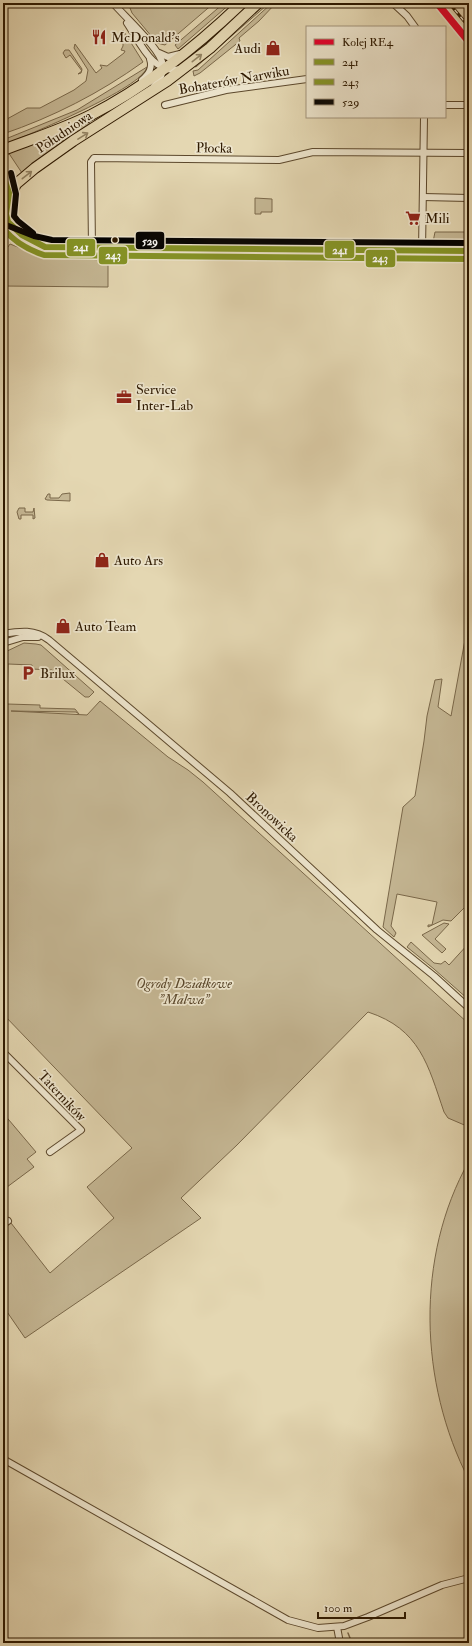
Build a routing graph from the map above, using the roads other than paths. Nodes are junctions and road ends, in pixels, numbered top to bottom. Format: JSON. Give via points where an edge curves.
{"nodes":[{"id":1,"x":113,"y":3,"type":"edge"},
{"id":2,"x":242,"y":3,"type":"edge"},
{"id":3,"x":258,"y":3,"type":"edge"},
{"id":4,"x":393,"y":3,"type":"edge"},
{"id":5,"x":117,"y":8,"type":"junction"},
{"id":6,"x":414,"y":26,"type":"edge"},
{"id":7,"x":190,"y":49,"type":"junction"},
{"id":8,"x":159,"y":53,"type":"junction"},
{"id":9,"x":148,"y":55,"type":"junction"},
{"id":10,"x":163,"y":69,"type":"junction"},
{"id":11,"x":183,"y":69,"type":"junction"},
{"id":12,"x":306,"y":79,"type":"edge"},
{"id":13,"x":118,"y":98,"type":"junction"},
{"id":14,"x":143,"y":98,"type":"junction"},
{"id":15,"x":165,"y":105,"type":"dead end"},
{"id":16,"x":446,"y":105,"type":"edge"},
{"id":17,"x":469,"y":106,"type":"edge"},
{"id":18,"x":424,"y":118,"type":"edge"},
{"id":19,"x":3,"y":150,"type":"edge"},
{"id":20,"x":423,"y":152,"type":"junction"},
{"id":21,"x":469,"y":153,"type":"edge"},
{"id":22,"x":3,"y":175,"type":"edge"},
{"id":23,"x":422,"y":197,"type":"junction"},
{"id":24,"x":8,"y":198,"type":"junction"},
{"id":25,"x":469,"y":198,"type":"edge"},
{"id":26,"x":4,"y":217,"type":"edge"},
{"id":27,"x":3,"y":232,"type":"edge"},
{"id":28,"x":39,"y":246,"type":"junction"},
{"id":29,"x":92,"y":248,"type":"junction"},
{"id":30,"x":422,"y":251,"type":"junction"},
{"id":31,"x":469,"y":251,"type":"edge"},
{"id":32,"x":3,"y":634,"type":"edge"},
{"id":33,"x":3,"y":643,"type":"edge"},
{"id":34,"x":57,"y":646,"type":"junction"},
{"id":35,"x":469,"y":1008,"type":"edge"},
{"id":36,"x":3,"y":1052,"type":"edge"},
{"id":37,"x":50,"y":1152,"type":"dead end"},
{"id":38,"x":3,"y":1459,"type":"edge"},
{"id":39,"x":469,"y":1578,"type":"edge"},
{"id":40,"x":336,"y":1627,"type":"junction"},
{"id":41,"x":340,"y":1643,"type":"edge"}],
"edges":[{"from":1,"to":5,"type":"street"},
{"from":2,"to":7,"type":"main road","name":"Południowa"},
{"from":11,"to":3,"type":"main road","name":"Południowa","one_way":true},
{"from":4,"to":6,"type":"street"},
{"from":5,"to":8,"type":"street"},
{"from":5,"to":9,"type":"street"},
{"from":7,"to":8,"type":"street","name":"Południowa","via":[[172,56]]},
{"from":7,"to":10,"type":"main road","name":"Południowa"},
{"from":8,"to":10,"type":"street"},
{"from":9,"to":10,"type":"street"},
{"from":9,"to":13,"type":"street","name":"Południowa","via":[[151,66],[147,75]]},
{"from":10,"to":11,"type":"street"},
{"from":10,"to":13,"type":"main road","name":"Południowa"},
{"from":10,"to":14,"type":"street","name":"Południowa","via":[[159,80]]},
{"from":11,"to":14,"type":"main road","name":"Południowa"},
{"from":12,"to":15,"type":"street","name":"Bohaterów Narwiku","via":[[226,90]]},
{"from":13,"to":19,"type":"main road","name":"Południowa","via":[[78,120]]},
{"from":24,"to":14,"type":"main road","name":"Południowa","one_way":true,"via":[[16,184],[45,161]]},
{"from":16,"to":17,"type":"street"},
{"from":18,"to":20,"type":"street"},
{"from":20,"to":21,"type":"street"},
{"from":20,"to":23,"type":"street"},
{"from":20,"to":29,"type":"street","name":"Płocka","via":[[313,152],[279,160],[94,158],[91,162]]},
{"from":22,"to":24,"type":"main road"},
{"from":23,"to":25,"type":"street"},
{"from":23,"to":30,"type":"street"},
{"from":24,"to":26,"type":"main road"},
{"from":26,"to":28,"type":"street","via":[[12,227]]},
{"from":27,"to":28,"type":"street"},
{"from":28,"to":29,"type":"street"},
{"from":29,"to":30,"type":"street"},
{"from":30,"to":31,"type":"street"},
{"from":32,"to":34,"type":"street","name":"Bronowicka","via":[[34,632]]},
{"from":33,"to":34,"type":"street","name":"Bronowicka","via":[[19,637],[33,636],[49,640]]},
{"from":34,"to":35,"type":"street","name":"Bronowicka","via":[[230,793],[380,934],[434,976]]},
{"from":36,"to":37,"type":"street","name":"Taterników","via":[[81,1130]]},
{"from":38,"to":40,"type":"street","via":[[288,1620],[318,1628]]},
{"from":39,"to":40,"type":"street","via":[[442,1585],[356,1623]]},
{"from":40,"to":41,"type":"street"}]}
